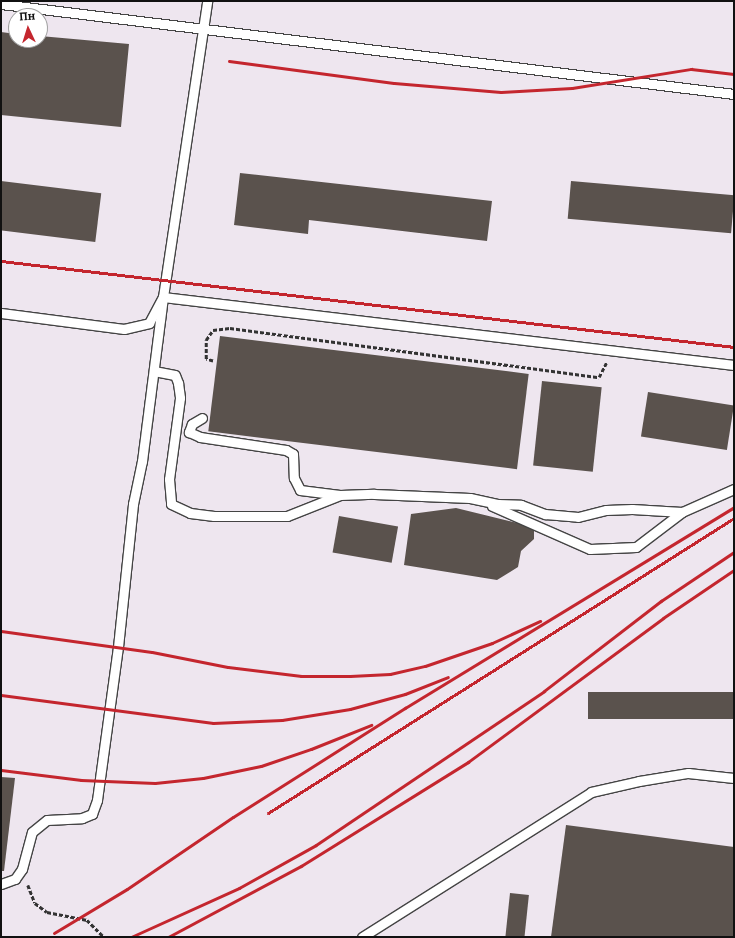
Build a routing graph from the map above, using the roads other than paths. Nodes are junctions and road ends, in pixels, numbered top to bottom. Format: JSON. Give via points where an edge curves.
{"nodes":[{"id":1,"x":207,"y":1,"type":"edge"},
{"id":2,"x":1,"y":4,"type":"edge"},
{"id":3,"x":205,"y":30,"type":"junction"},
{"id":4,"x":734,"y":94,"type":"edge"},
{"id":5,"x":163,"y":297,"type":"junction"},
{"id":6,"x":1,"y":313,"type":"edge"},
{"id":7,"x":734,"y":365,"type":"edge"},
{"id":8,"x":154,"y":371,"type":"junction"},
{"id":9,"x":202,"y":418,"type":"dead end"},
{"id":10,"x":734,"y":490,"type":"edge"},
{"id":11,"x":340,"y":496,"type":"junction"},
{"id":12,"x":479,"y":500,"type":"junction"},
{"id":13,"x":682,"y":512,"type":"junction"},
{"id":14,"x":734,"y":778,"type":"edge"},
{"id":15,"x":1,"y":884,"type":"edge"},
{"id":16,"x":362,"y":937,"type":"edge"}],
"edges":[{"from":1,"to":3,"type":"lane"},
{"from":2,"to":3,"type":"lane"},
{"from":3,"to":4,"type":"lane"},
{"from":3,"to":5,"type":"lane"},
{"from":5,"to":6,"type":"lane","via":[[149,324],[124,329]]},
{"from":5,"to":7,"type":"lane"},
{"from":5,"to":8,"type":"lane"},
{"from":8,"to":11,"type":"lane","via":[[175,375],[180,398],[169,479],[171,504],[190,513],[214,516],[287,516]]},
{"from":8,"to":15,"type":"lane","via":[[142,461],[133,504],[118,647],[97,800],[92,814],[82,818],[47,820],[32,832],[22,869],[15,879]]},
{"from":9,"to":11,"type":"lane","via":[[192,424],[189,432],[200,437],[286,450],[293,454],[294,478],[300,490]]},
{"from":10,"to":13,"type":"lane"},
{"from":11,"to":12,"type":"lane","via":[[436,495]]},
{"from":12,"to":13,"type":"lane","via":[[521,505],[545,514],[578,517],[606,510],[632,508]]},
{"from":12,"to":13,"type":"lane","via":[[590,548],[636,547]]},
{"from":14,"to":16,"type":"lane","via":[[688,773],[591,792]]}]}
